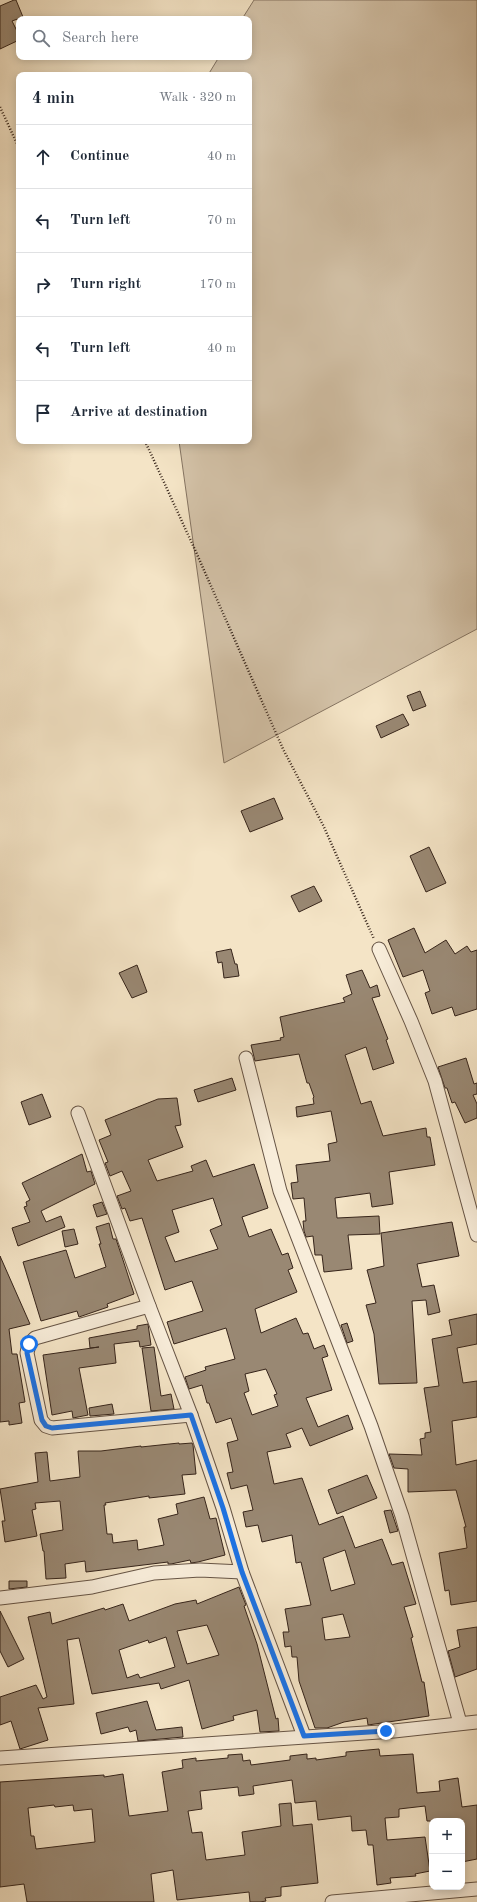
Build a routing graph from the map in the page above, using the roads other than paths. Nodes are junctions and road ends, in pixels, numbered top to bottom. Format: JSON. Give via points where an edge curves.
{"nodes":[{"id":1,"x":379,"y":948,"type":"road end"},
{"id":2,"x":246,"y":1058,"type":"dead end"},
{"id":3,"x":78,"y":1113,"type":"dead end"},
{"id":4,"x":477,"y":1235,"type":"edge"},
{"id":5,"x":149,"y":1306,"type":"junction"},
{"id":6,"x":191,"y":1415,"type":"junction"},
{"id":7,"x":242,"y":1572,"type":"junction"},
{"id":8,"x":0,"y":1598,"type":"edge"},
{"id":9,"x":477,"y":1722,"type":"edge"},
{"id":10,"x":460,"y":1723,"type":"junction"},
{"id":11,"x":304,"y":1736,"type":"junction"},
{"id":12,"x":0,"y":1758,"type":"edge"},
{"id":13,"x":477,"y":1889,"type":"edge"},
{"id":14,"x":396,"y":1899,"type":"edge"},
{"id":15,"x":332,"y":1902,"type":"edge"}],
"edges":[{"from":1,"to":4,"type":"street","via":[[435,1081]]},
{"from":2,"to":10,"type":"street","via":[[280,1191],[344,1355],[399,1509]]},
{"from":3,"to":5,"type":"street"},
{"from":5,"to":6,"type":"street"},
{"from":5,"to":6,"type":"street","via":[[35,1338],[29,1344],[27,1353],[42,1420],[46,1426],[52,1428]]},
{"from":6,"to":7,"type":"street"},
{"from":7,"to":8,"type":"street","via":[[200,1570],[154,1573],[92,1587]]},
{"from":7,"to":11,"type":"street"},
{"from":9,"to":10,"type":"street"},
{"from":10,"to":11,"type":"street","via":[[394,1731]]},
{"from":11,"to":12,"type":"street"},
{"from":13,"to":14,"type":"street"},
{"from":14,"to":15,"type":"street"}]}
